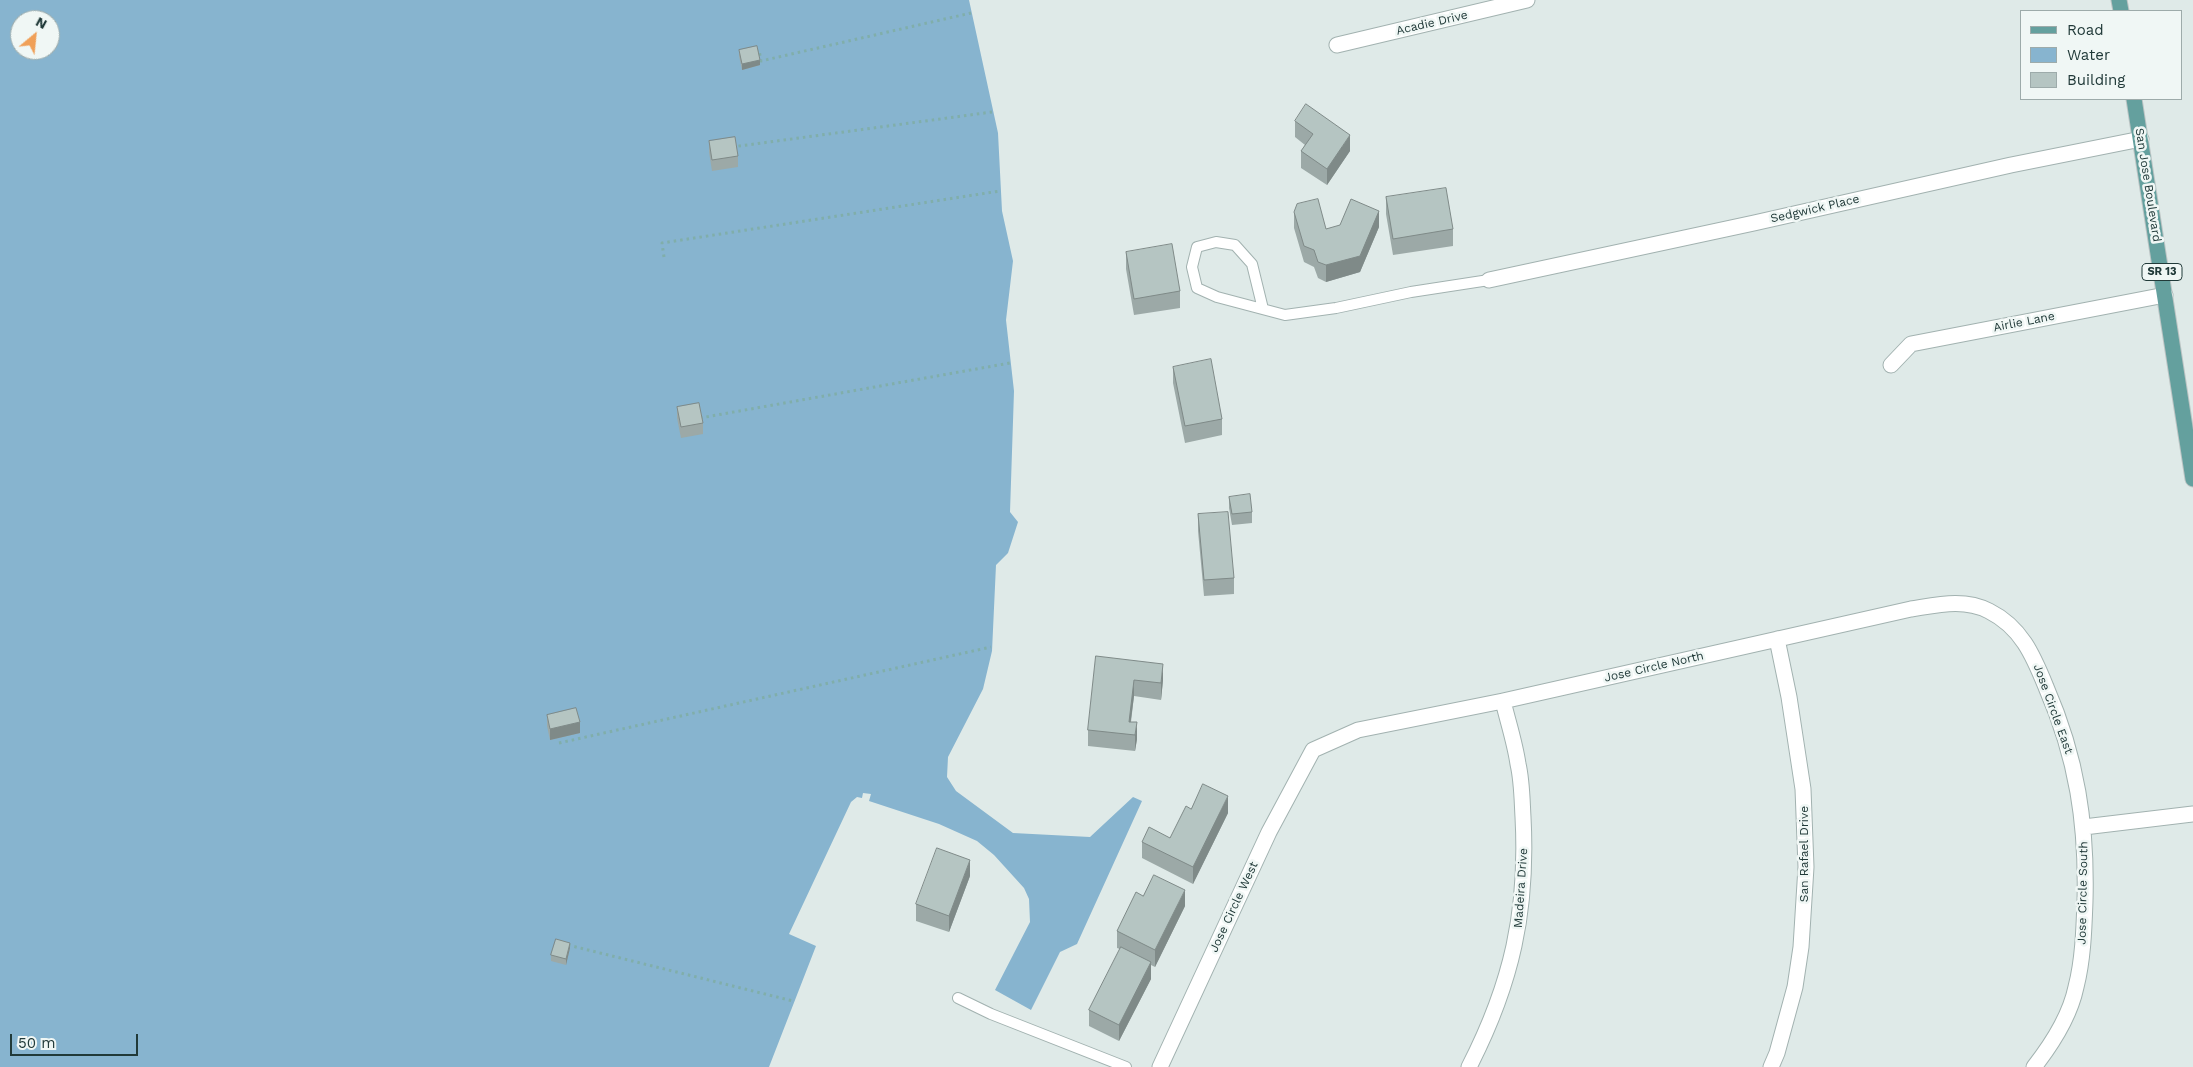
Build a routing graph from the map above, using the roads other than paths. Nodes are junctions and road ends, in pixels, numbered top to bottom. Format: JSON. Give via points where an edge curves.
{"nodes":[{"id":1,"x":1527,"y":0,"type":"edge"},
{"id":2,"x":1337,"y":45,"type":"dead end"},
{"id":3,"x":2134,"y":100,"type":"edge"},
{"id":4,"x":2141,"y":139,"type":"junction"},
{"id":5,"x":1489,"y":280,"type":"joint"},
{"id":6,"x":2165,"y":295,"type":"junction"},
{"id":7,"x":1263,"y":308,"type":"junction"},
{"id":8,"x":1891,"y":364,"type":"dead end"},
{"id":9,"x":2193,"y":479,"type":"edge"},
{"id":10,"x":1996,"y":615,"type":"joint"},
{"id":11,"x":1777,"y":639,"type":"junction"},
{"id":12,"x":1503,"y":701,"type":"junction"},
{"id":13,"x":1313,"y":750,"type":"joint"},
{"id":14,"x":2193,"y":814,"type":"edge"},
{"id":15,"x":2084,"y":828,"type":"junction"},
{"id":16,"x":958,"y":998,"type":"dead end"},
{"id":17,"x":1126,"y":1067,"type":"edge"},
{"id":18,"x":1160,"y":1067,"type":"edge"},
{"id":19,"x":1469,"y":1067,"type":"edge"},
{"id":20,"x":1771,"y":1067,"type":"edge"},
{"id":21,"x":2034,"y":1067,"type":"edge"}],
"edges":[{"from":1,"to":2,"type":"street","name":"Acadie Drive"},
{"from":3,"to":4,"type":"main road","name":"San Jose Boulevard","number":"SR 13"},
{"from":4,"to":5,"type":"street","name":"Sedgwick Place"},
{"from":4,"to":6,"type":"main road","name":"San Jose Boulevard","number":"SR 13"},
{"from":5,"to":7,"type":"lane","via":[[1285,315]]},
{"from":6,"to":8,"type":"street","name":"Airlie Lane","via":[[1911,344]]},
{"from":6,"to":9,"type":"main road","name":"San Jose Boulevard","number":"SR 13"},
{"from":7,"to":7,"type":"lane","via":[[1217,297],[1197,288],[1192,267],[1197,247],[1216,242],[1236,245],[1252,264]]},
{"from":10,"to":11,"type":"street","name":"Jose Circle North","via":[[1970,604],[1957,603],[1911,609]]},
{"from":10,"to":15,"type":"street","name":"Jose Circle East","via":[[2023,638],[2054,706],[2072,759]]},
{"from":11,"to":12,"type":"street","name":"Jose Circle North"},
{"from":11,"to":20,"type":"street","name":"San Rafael Drive","via":[[1803,789],[1806,867],[1795,987]]},
{"from":12,"to":13,"type":"street","name":"Jose Circle North","via":[[1358,730]]},
{"from":12,"to":19,"type":"street","name":"Madeira Drive","via":[[1519,765],[1524,883],[1519,928],[1506,980],[1487,1032]]},
{"from":13,"to":18,"type":"street","name":"Jose Circle West","via":[[1269,832]]},
{"from":14,"to":15,"type":"street"},
{"from":15,"to":21,"type":"street","name":"Jose Circle South","via":[[2084,924],[2076,988],[2059,1030]]},
{"from":16,"to":17,"type":"lane"}]}
